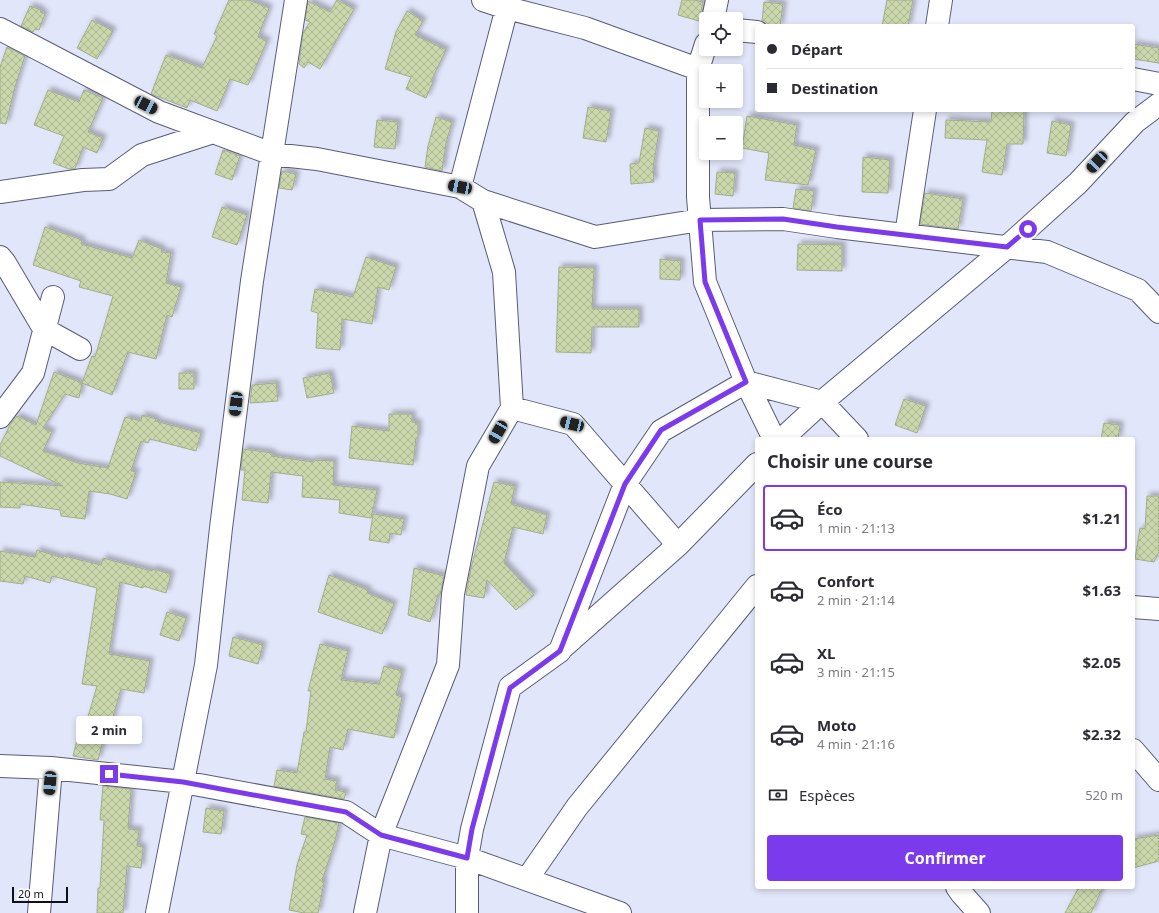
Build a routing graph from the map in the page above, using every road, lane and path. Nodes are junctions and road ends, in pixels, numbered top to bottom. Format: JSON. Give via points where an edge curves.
{"nodes":[{"id":1,"x":296,"y":0,"type":"edge"},
{"id":2,"x":483,"y":0,"type":"edge"},
{"id":3,"x":717,"y":0,"type":"edge"},
{"id":4,"x":941,"y":0,"type":"edge"},
{"id":5,"x":508,"y":4,"type":"edge"},
{"id":6,"x":714,"y":12,"type":"edge"},
{"id":7,"x":937,"y":24,"type":"edge"},
{"id":8,"x":0,"y":29,"type":"edge"},
{"id":9,"x":743,"y":31,"type":"edge"},
{"id":10,"x":755,"y":32,"type":"edge"},
{"id":11,"x":702,"y":56,"type":"edge"},
{"id":12,"x":698,"y":69,"type":"junction"},
{"id":13,"x":1135,"y":79,"type":"edge"},
{"id":14,"x":1159,"y":84,"type":"edge"},
{"id":15,"x":1159,"y":104,"type":"edge"},
{"id":16,"x":925,"y":112,"type":"edge"},
{"id":17,"x":213,"y":132,"type":"junction"},
{"id":18,"x":272,"y":154,"type":"junction"},
{"id":19,"x":460,"y":187,"type":"junction"},
{"id":20,"x":0,"y":192,"type":"edge"},
{"id":21,"x":483,"y":201,"type":"junction"},
{"id":22,"x":700,"y":220,"type":"junction"},
{"id":23,"x":906,"y":235,"type":"junction"},
{"id":24,"x":1007,"y":247,"type":"junction"},
{"id":25,"x":0,"y":257,"type":"edge"},
{"id":26,"x":53,"y":297,"type":"dead end"},
{"id":27,"x":1159,"y":312,"type":"edge"},
{"id":28,"x":44,"y":328,"type":"junction"},
{"id":29,"x":80,"y":349,"type":"dead end"},
{"id":30,"x":746,"y":382,"type":"junction"},
{"id":31,"x":822,"y":402,"type":"junction"},
{"id":32,"x":512,"y":408,"type":"junction"},
{"id":33,"x":0,"y":417,"type":"edge"},
{"id":34,"x":773,"y":437,"type":"edge"},
{"id":35,"x":784,"y":437,"type":"edge"},
{"id":36,"x":855,"y":437,"type":"edge"},
{"id":37,"x":755,"y":466,"type":"edge"},
{"id":38,"x":625,"y":484,"type":"junction"},
{"id":39,"x":678,"y":545,"type":"junction"},
{"id":40,"x":755,"y":588,"type":"edge"},
{"id":41,"x":1135,"y":607,"type":"edge"},
{"id":42,"x":1159,"y":609,"type":"edge"},
{"id":43,"x":560,"y":651,"type":"junction"},
{"id":44,"x":1135,"y":752,"type":"edge"},
{"id":45,"x":0,"y":766,"type":"edge"},
{"id":46,"x":51,"y":768,"type":"junction"},
{"id":47,"x":1159,"y":780,"type":"edge"},
{"id":48,"x":183,"y":782,"type":"junction"},
{"id":49,"x":381,"y":835,"type":"junction"},
{"id":50,"x":467,"y":858,"type":"junction"},
{"id":51,"x":527,"y":879,"type":"junction"},
{"id":52,"x":958,"y":889,"type":"edge"},
{"id":53,"x":39,"y":913,"type":"edge"},
{"id":54,"x":157,"y":913,"type":"edge"},
{"id":55,"x":365,"y":913,"type":"edge"},
{"id":56,"x":467,"y":913,"type":"edge"},
{"id":57,"x":620,"y":913,"type":"edge"},
{"id":58,"x":979,"y":913,"type":"edge"}],
"edges":[{"from":1,"to":18,"type":"street"},
{"from":2,"to":5,"type":"street"},
{"from":3,"to":6,"type":"street"},
{"from":4,"to":7,"type":"street"},
{"from":5,"to":12,"type":"street","via":[[585,28]]},
{"from":5,"to":19,"type":"street"},
{"from":8,"to":17,"type":"street","via":[[159,112]]},
{"from":9,"to":10,"type":"street"},
{"from":11,"to":12,"type":"street"},
{"from":12,"to":22,"type":"street"},
{"from":13,"to":14,"type":"street"},
{"from":15,"to":24,"type":"street","via":[[1135,122],[1078,183]]},
{"from":16,"to":23,"type":"street"},
{"from":17,"to":18,"type":"street"},
{"from":17,"to":20,"type":"street","via":[[142,155],[109,179],[83,180]]},
{"from":18,"to":19,"type":"street","via":[[317,159]]},
{"from":18,"to":48,"type":"street","via":[[251,288],[206,665]]},
{"from":19,"to":21,"type":"street"},
{"from":21,"to":22,"type":"street","via":[[596,237]]},
{"from":21,"to":32,"type":"street","via":[[504,272]]},
{"from":22,"to":23,"type":"street","via":[[783,219]]},
{"from":22,"to":30,"type":"street","via":[[705,282]]},
{"from":23,"to":24,"type":"street"},
{"from":24,"to":27,"type":"street","via":[[1047,252],[1131,287],[1138,290]]},
{"from":24,"to":31,"type":"street"},
{"from":25,"to":28,"type":"street"},
{"from":26,"to":28,"type":"street"},
{"from":28,"to":29,"type":"street"},
{"from":28,"to":33,"type":"street","via":[[33,373]]},
{"from":30,"to":31,"type":"street"},
{"from":30,"to":34,"type":"street"},
{"from":30,"to":38,"type":"street","via":[[661,430]]},
{"from":31,"to":35,"type":"street"},
{"from":31,"to":36,"type":"street"},
{"from":32,"to":38,"type":"street","via":[[572,424]]},
{"from":32,"to":49,"type":"street","via":[[478,466],[453,594],[448,665]]},
{"from":37,"to":39,"type":"street"},
{"from":38,"to":39,"type":"street"},
{"from":38,"to":43,"type":"street"},
{"from":39,"to":43,"type":"street"},
{"from":40,"to":51,"type":"street","via":[[577,807]]},
{"from":41,"to":42,"type":"street"},
{"from":43,"to":50,"type":"street","via":[[510,688],[472,829]]},
{"from":44,"to":47,"type":"street"},
{"from":45,"to":46,"type":"street"},
{"from":46,"to":48,"type":"street"},
{"from":46,"to":53,"type":"street"},
{"from":48,"to":49,"type":"street","via":[[346,812]]},
{"from":48,"to":54,"type":"street"},
{"from":49,"to":50,"type":"street"},
{"from":49,"to":55,"type":"street"},
{"from":50,"to":51,"type":"street"},
{"from":50,"to":56,"type":"street"},
{"from":51,"to":57,"type":"street"},
{"from":52,"to":58,"type":"street"}]}
